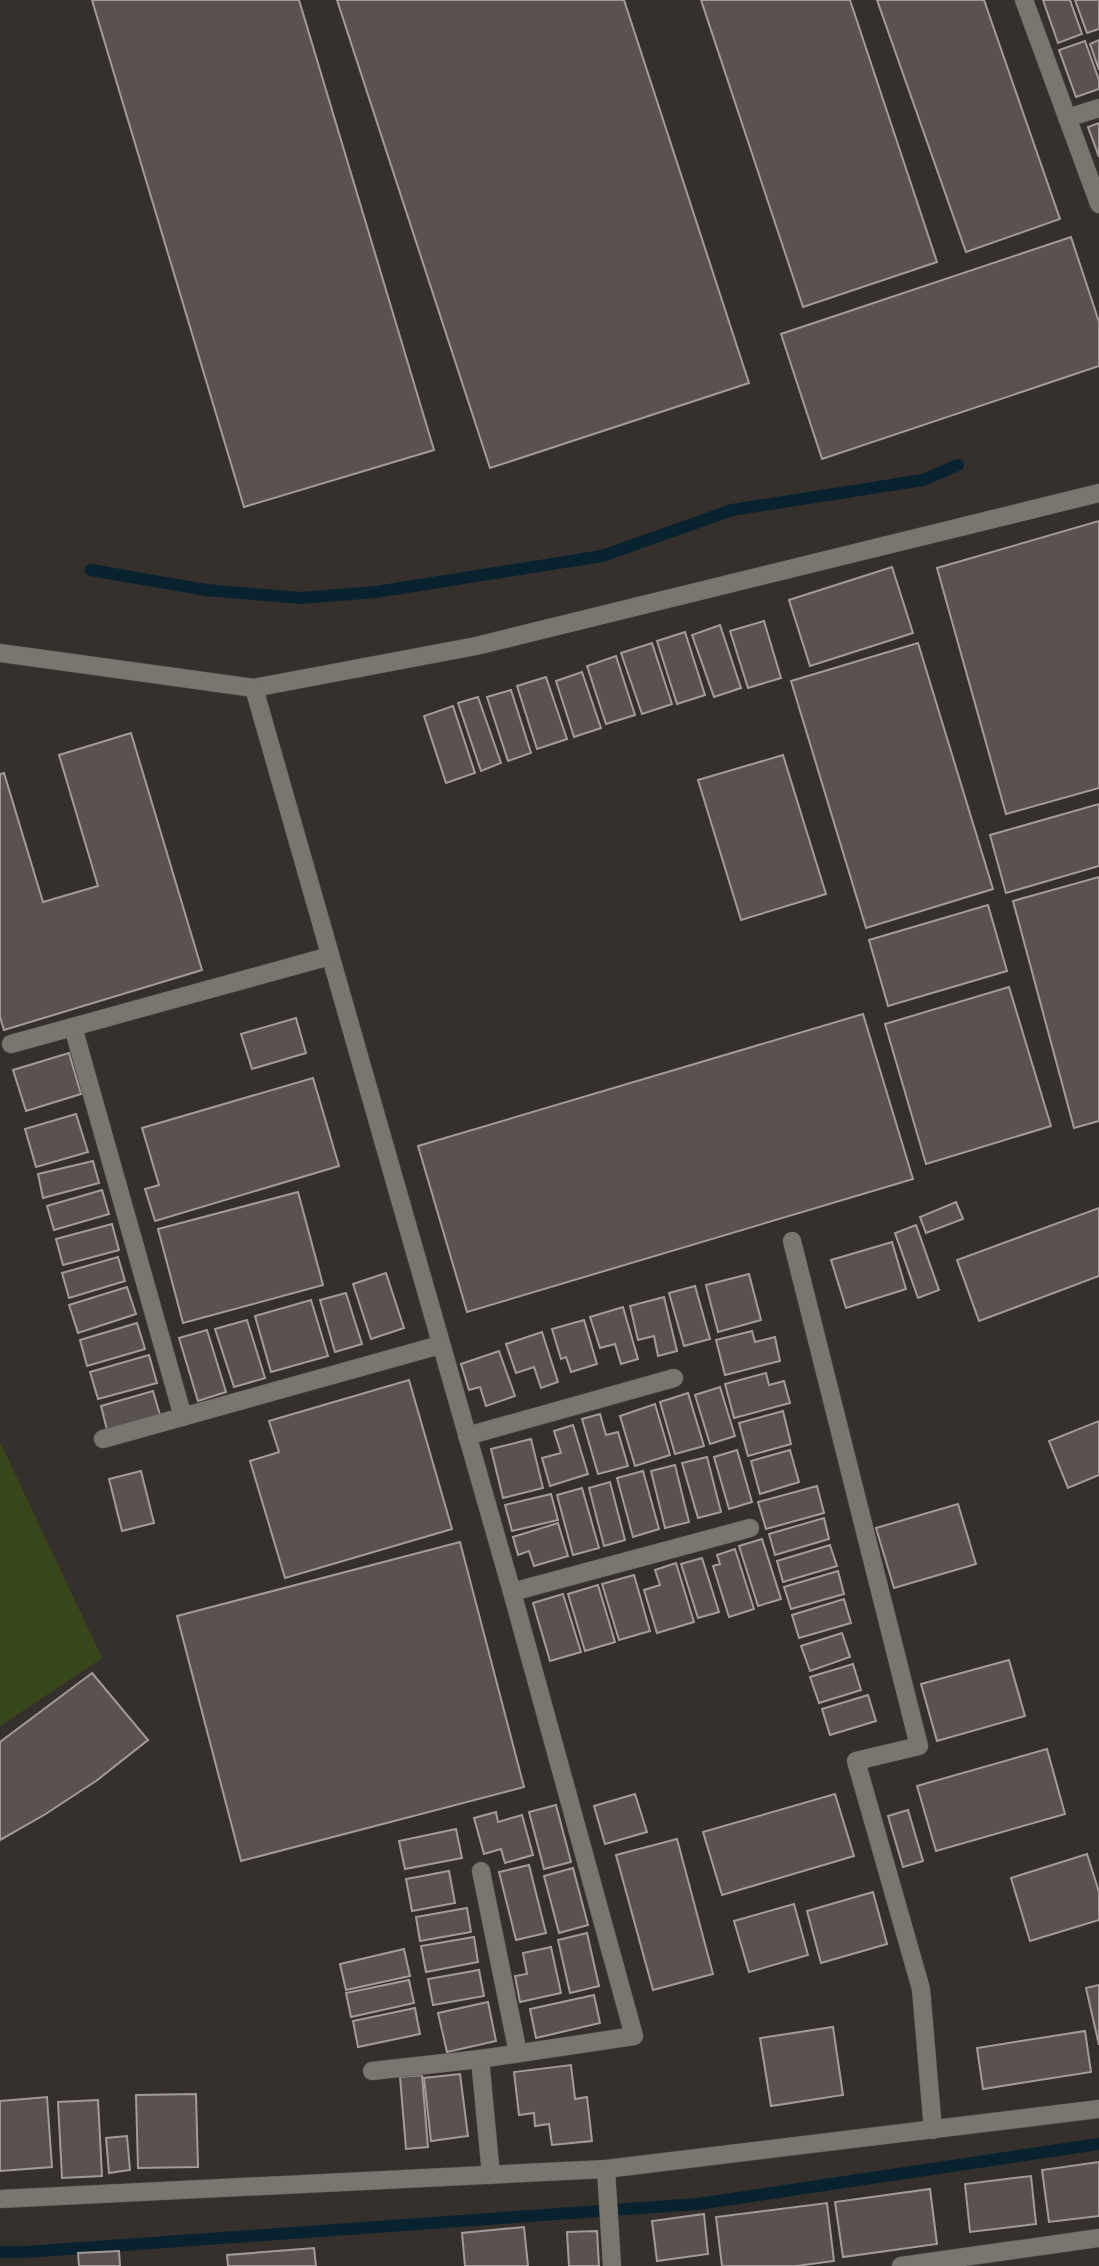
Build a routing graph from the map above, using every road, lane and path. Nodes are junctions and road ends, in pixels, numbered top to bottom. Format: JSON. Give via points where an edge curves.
{"nodes":[{"id":1,"x":1024,"y":0,"type":"edge"},
{"id":2,"x":1099,"y":108,"type":"edge"},
{"id":3,"x":1067,"y":118,"type":"junction"},
{"id":4,"x":1099,"y":204,"type":"edge"},
{"id":5,"x":1099,"y":493,"type":"edge"},
{"id":6,"x":0,"y":653,"type":"edge"},
{"id":7,"x":254,"y":688,"type":"junction"},
{"id":8,"x":330,"y":956,"type":"junction"},
{"id":9,"x":73,"y":1027,"type":"junction"},
{"id":10,"x":11,"y":1044,"type":"dead end"},
{"id":11,"x":792,"y":1241,"type":"dead end"},
{"id":12,"x":440,"y":1345,"type":"junction"},
{"id":13,"x":674,"y":1378,"type":"dead end"},
{"id":14,"x":183,"y":1417,"type":"junction"},
{"id":15,"x":467,"y":1436,"type":"junction"},
{"id":16,"x":103,"y":1439,"type":"dead end"},
{"id":17,"x":750,"y":1528,"type":"dead end"},
{"id":18,"x":512,"y":1592,"type":"junction"},
{"id":19,"x":481,"y":1871,"type":"dead end"},
{"id":20,"x":518,"y":2053,"type":"junction"},
{"id":21,"x":481,"y":2059,"type":"junction"},
{"id":22,"x":372,"y":2071,"type":"dead end"},
{"id":23,"x":1099,"y":2109,"type":"edge"},
{"id":24,"x":933,"y":2130,"type":"junction"},
{"id":25,"x":491,"y":2175,"type":"junction"},
{"id":26,"x":606,"y":2175,"type":"junction"},
{"id":27,"x":0,"y":2199,"type":"edge"},
{"id":28,"x":1099,"y":2238,"type":"edge"},
{"id":29,"x":612,"y":2266,"type":"edge"},
{"id":30,"x":901,"y":2266,"type":"edge"}],
"edges":[{"from":1,"to":3,"type":"street"},
{"from":2,"to":3,"type":"street"},
{"from":3,"to":4,"type":"street"},
{"from":5,"to":7,"type":"street","via":[[476,646]]},
{"from":6,"to":7,"type":"street"},
{"from":7,"to":8,"type":"street"},
{"from":8,"to":9,"type":"street"},
{"from":8,"to":12,"type":"street"},
{"from":9,"to":10,"type":"street"},
{"from":9,"to":14,"type":"street"},
{"from":11,"to":24,"type":"street","via":[[919,1746],[856,1761],[921,1989]]},
{"from":12,"to":14,"type":"street"},
{"from":12,"to":15,"type":"street"},
{"from":13,"to":15,"type":"street"},
{"from":14,"to":16,"type":"street"},
{"from":15,"to":18,"type":"street"},
{"from":17,"to":18,"type":"street"},
{"from":18,"to":20,"type":"street","via":[[634,2036]]},
{"from":19,"to":20,"type":"street"},
{"from":20,"to":21,"type":"street"},
{"from":21,"to":22,"type":"street"},
{"from":21,"to":25,"type":"street"},
{"from":23,"to":24,"type":"street"},
{"from":24,"to":26,"type":"street"},
{"from":25,"to":26,"type":"street"},
{"from":25,"to":27,"type":"street"},
{"from":26,"to":29,"type":"street"},
{"from":28,"to":30,"type":"street"}]}
